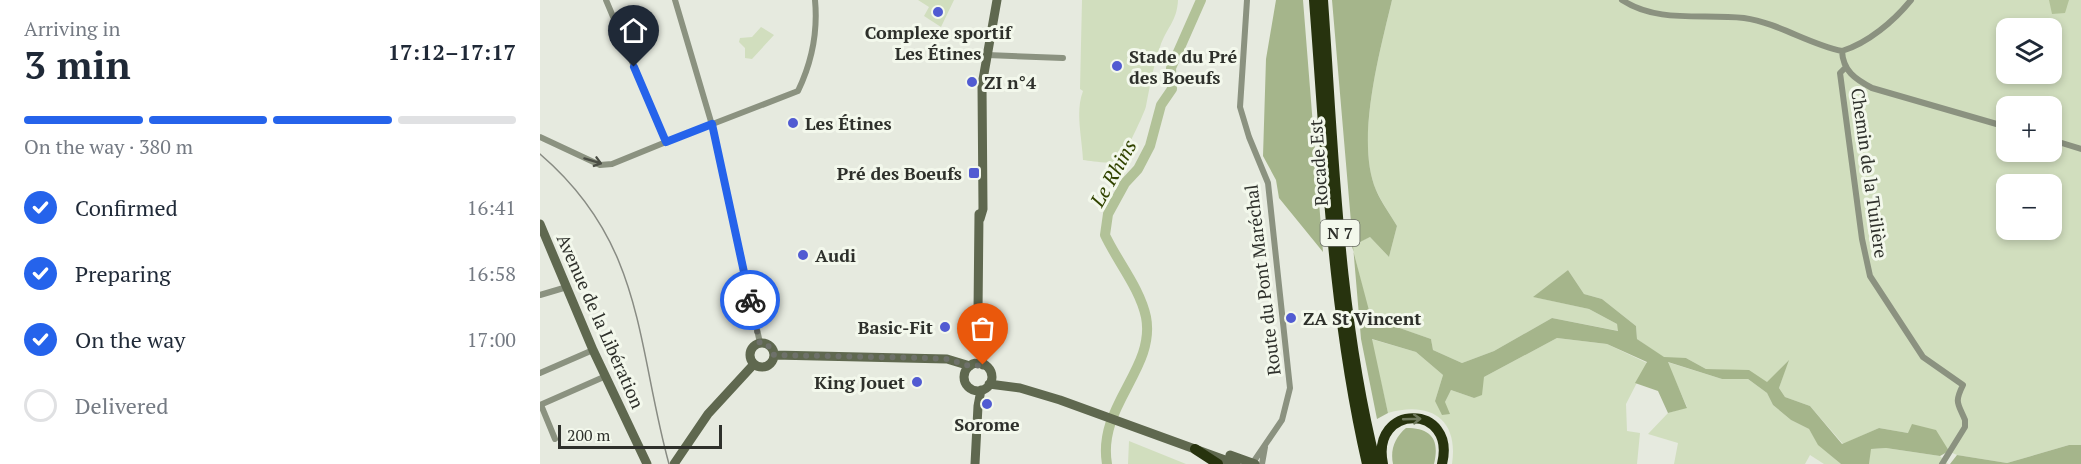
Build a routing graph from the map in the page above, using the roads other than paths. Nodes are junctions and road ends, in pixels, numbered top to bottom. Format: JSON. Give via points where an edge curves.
{"nodes":[{"id":1,"x":606,"y":0,"type":"edge"},
{"id":2,"x":675,"y":0,"type":"edge"},
{"id":3,"x":815,"y":0,"type":"edge"},
{"id":4,"x":997,"y":0,"type":"edge"},
{"id":5,"x":1247,"y":0,"type":"edge"},
{"id":6,"x":1314,"y":0,"type":"edge"},
{"id":7,"x":1323,"y":0,"type":"edge"},
{"id":8,"x":1622,"y":0,"type":"edge"},
{"id":9,"x":1911,"y":0,"type":"edge"},
{"id":10,"x":1842,"y":51,"type":"junction"},
{"id":11,"x":987,"y":55,"type":"junction"},
{"id":12,"x":1063,"y":58,"type":"dead end"},
{"id":13,"x":1845,"y":68,"type":"junction"},
{"id":14,"x":712,"y":124,"type":"junction"},
{"id":15,"x":1996,"y":124,"type":"edge"},
{"id":16,"x":540,"y":137,"type":"edge"},
{"id":17,"x":666,"y":142,"type":"junction"},
{"id":18,"x":2062,"y":143,"type":"edge"},
{"id":19,"x":2081,"y":149,"type":"edge"},
{"id":20,"x":540,"y":224,"type":"edge"},
{"id":21,"x":567,"y":287,"type":"junction"},
{"id":22,"x":540,"y":296,"type":"edge"},
{"id":23,"x":978,"y":312,"type":"junction"},
{"id":24,"x":760,"y":344,"type":"junction"},
{"id":25,"x":593,"y":350,"type":"junction"},
{"id":26,"x":774,"y":355,"type":"junction"},
{"id":27,"x":935,"y":359,"type":"junction"},
{"id":28,"x":754,"y":364,"type":"junction"},
{"id":29,"x":982,"y":364,"type":"junction"},
{"id":30,"x":971,"y":366,"type":"junction"},
{"id":31,"x":540,"y":373,"type":"edge"},
{"id":32,"x":606,"y":376,"type":"junction"},
{"id":33,"x":964,"y":376,"type":"junction"},
{"id":34,"x":987,"y":383,"type":"junction"},
{"id":35,"x":970,"y":389,"type":"junction"},
{"id":36,"x":540,"y":405,"type":"edge"},
{"id":37,"x":975,"y":436,"type":"junction"},
{"id":38,"x":1170,"y":438,"type":"junction"},
{"id":39,"x":555,"y":439,"type":"dead end"},
{"id":40,"x":1265,"y":447,"type":"junction"},
{"id":41,"x":1195,"y":449,"type":"junction"},
{"id":42,"x":647,"y":464,"type":"edge"},
{"id":43,"x":674,"y":464,"type":"edge"},
{"id":44,"x":975,"y":464,"type":"edge"},
{"id":45,"x":1218,"y":464,"type":"edge"},
{"id":46,"x":1236,"y":464,"type":"edge"},
{"id":47,"x":1253,"y":464,"type":"edge"},
{"id":48,"x":1262,"y":464,"type":"edge"},
{"id":49,"x":1367,"y":464,"type":"edge"},
{"id":50,"x":1376,"y":464,"type":"edge"},
{"id":51,"x":1383,"y":464,"type":"edge"},
{"id":52,"x":1443,"y":464,"type":"edge"},
{"id":53,"x":1942,"y":464,"type":"edge"}],
"edges":[{"from":1,"to":17,"type":"street"},
{"from":2,"to":14,"type":"street"},
{"from":3,"to":14,"type":"street","via":[[813,51],[798,91]]},
{"from":4,"to":11,"type":"street"},
{"from":5,"to":40,"type":"street","name":"Route du Pont Maréchal","via":[[1240,106],[1248,137],[1268,183],[1290,388],[1282,420]]},
{"from":6,"to":49,"type":"highway","name":"Rocade Est","number":"N 7","via":[[1339,312]]},
{"from":7,"to":50,"type":"highway","name":"Rocade Est","number":"N 7","via":[[1348,312]]},
{"from":8,"to":10,"type":"street","via":[[1655,14],[1747,19]]},
{"from":9,"to":10,"type":"street","via":[[1888,24]]},
{"from":10,"to":13,"type":"street"},
{"from":11,"to":12,"type":"street"},
{"from":11,"to":23,"type":"street","via":[[982,85]]},
{"from":13,"to":15,"type":"street","via":[[1854,79],[1872,88]]},
{"from":13,"to":53,"type":"street","name":"Chemin de la Tuilière","via":[[1840,73],[1870,276],[1923,357],[1963,385],[1957,406],[1965,427]]},
{"from":14,"to":17,"type":"street"},
{"from":14,"to":24,"type":"street"},
{"from":16,"to":17,"type":"street","one_way":true,"via":[[600,165],[612,164]]},
{"from":18,"to":19,"type":"street"},
{"from":20,"to":21,"type":"street","name":"Avenue de la Libération"},
{"from":21,"to":22,"type":"street"},
{"from":21,"to":25,"type":"street","name":"Avenue de la Libération"},
{"from":23,"to":29,"type":"street"},
{"from":23,"to":30,"type":"street"},
{"from":24,"to":26,"type":"street","via":[[771,347]]},
{"from":24,"to":28,"type":"street","via":[[750,354]]},
{"from":25,"to":31,"type":"street"},
{"from":25,"to":32,"type":"street","name":"Avenue de la Libération"},
{"from":26,"to":27,"type":"street"},
{"from":26,"to":28,"type":"street","via":[[765,367]]},
{"from":27,"to":30,"type":"street"},
{"from":27,"to":33,"type":"street"},
{"from":28,"to":43,"type":"street","via":[[708,414]]},
{"from":29,"to":30,"type":"street"},
{"from":29,"to":34,"type":"street"},
{"from":30,"to":33,"type":"street"},
{"from":32,"to":36,"type":"street"},
{"from":32,"to":42,"type":"street","name":"Avenue de la Libération"},
{"from":33,"to":35,"type":"street"},
{"from":34,"to":35,"type":"street"},
{"from":34,"to":37,"type":"street"},
{"from":34,"to":38,"type":"street","via":[[1020,388]]},
{"from":35,"to":37,"type":"street"},
{"from":36,"to":39,"type":"street"},
{"from":37,"to":44,"type":"street"},
{"from":38,"to":41,"type":"street"},
{"from":38,"to":47,"type":"street"},
{"from":40,"to":47,"type":"street","name":"Route du Pont Maréchal"},
{"from":40,"to":48,"type":"street","name":"Route du Pont Maréchal"},
{"from":41,"to":45,"type":"highway"},
{"from":41,"to":46,"type":"street"},
{"from":51,"to":52,"type":"highway","one_way":true,"via":[[1382,443],[1388,430],[1399,420],[1412,417],[1427,421],[1439,431],[1444,445]]}]}
